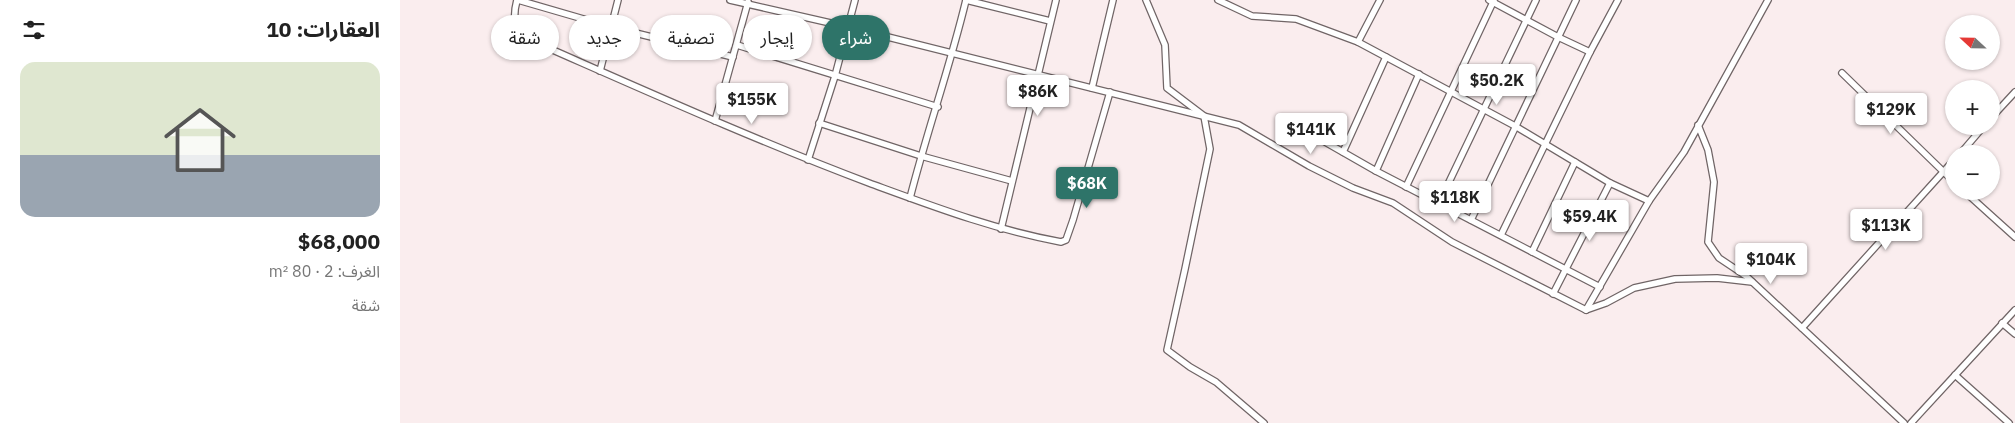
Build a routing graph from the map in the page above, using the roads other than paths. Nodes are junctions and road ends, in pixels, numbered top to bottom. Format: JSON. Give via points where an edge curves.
{"nodes":[{"id":1,"x":517,"y":0,"type":"edge"},
{"id":2,"x":618,"y":0,"type":"edge"},
{"id":3,"x":730,"y":0,"type":"edge"},
{"id":4,"x":855,"y":0,"type":"edge"},
{"id":5,"x":966,"y":0,"type":"edge"},
{"id":6,"x":1056,"y":0,"type":"edge"},
{"id":7,"x":1114,"y":0,"type":"edge"},
{"id":8,"x":1146,"y":0,"type":"edge"},
{"id":9,"x":1380,"y":0,"type":"edge"},
{"id":10,"x":1536,"y":0,"type":"edge"},
{"id":11,"x":1576,"y":0,"type":"edge"},
{"id":12,"x":1618,"y":0,"type":"edge"},
{"id":13,"x":1768,"y":0,"type":"edge"},
{"id":14,"x":1221,"y":1,"type":"edge"},
{"id":15,"x":1492,"y":1,"type":"edge"},
{"id":16,"x":748,"y":2,"type":"edge"},
{"id":17,"x":569,"y":15,"type":"edge"},
{"id":18,"x":614,"y":15,"type":"edge"},
{"id":19,"x":851,"y":15,"type":"edge"},
{"id":20,"x":822,"y":20,"type":"edge"},
{"id":21,"x":1526,"y":20,"type":"junction"},
{"id":22,"x":1050,"y":21,"type":"junction"},
{"id":23,"x":1558,"y":37,"type":"junction"},
{"id":24,"x":890,"y":38,"type":"edge"},
{"id":25,"x":1358,"y":42,"type":"junction"},
{"id":26,"x":737,"y":45,"type":"junction"},
{"id":27,"x":1590,"y":52,"type":"junction"},
{"id":28,"x":953,"y":54,"type":"junction"},
{"id":29,"x":733,"y":57,"type":"edge"},
{"id":30,"x":1386,"y":57,"type":"junction"},
{"id":31,"x":603,"y":60,"type":"edge"},
{"id":32,"x":732,"y":60,"type":"edge"},
{"id":33,"x":840,"y":60,"type":"edge"},
{"id":34,"x":600,"y":71,"type":"junction"},
{"id":35,"x":1842,"y":72,"type":"dead end"},
{"id":36,"x":1037,"y":74,"type":"junction"},
{"id":37,"x":1419,"y":74,"type":"junction"},
{"id":38,"x":836,"y":76,"type":"junction"},
{"id":39,"x":1092,"y":88,"type":"junction"},
{"id":40,"x":1452,"y":91,"type":"junction"},
{"id":41,"x":1110,"y":92,"type":"junction"},
{"id":42,"x":2015,"y":92,"type":"edge"},
{"id":43,"x":938,"y":107,"type":"junction"},
{"id":44,"x":2000,"y":108,"type":"edge"},
{"id":45,"x":1484,"y":109,"type":"junction"},
{"id":46,"x":1204,"y":116,"type":"junction"},
{"id":47,"x":715,"y":120,"type":"junction"},
{"id":48,"x":819,"y":122,"type":"junction"},
{"id":49,"x":1698,"y":125,"type":"junction"},
{"id":50,"x":1515,"y":126,"type":"junction"},
{"id":51,"x":1976,"y":135,"type":"edge"},
{"id":52,"x":1320,"y":139,"type":"dead end"},
{"id":53,"x":1545,"y":145,"type":"junction"},
{"id":54,"x":1968,"y":145,"type":"edge"},
{"id":55,"x":1343,"y":152,"type":"junction"},
{"id":56,"x":921,"y":156,"type":"junction"},
{"id":57,"x":808,"y":160,"type":"junction"},
{"id":58,"x":1575,"y":162,"type":"junction"},
{"id":59,"x":1376,"y":171,"type":"junction"},
{"id":60,"x":1943,"y":172,"type":"joint"},
{"id":61,"x":1012,"y":182,"type":"junction"},
{"id":62,"x":1610,"y":183,"type":"junction"},
{"id":63,"x":1406,"y":187,"type":"junction"},
{"id":64,"x":910,"y":198,"type":"junction"},
{"id":65,"x":1974,"y":200,"type":"edge"},
{"id":66,"x":1649,"y":201,"type":"junction"},
{"id":67,"x":1439,"y":204,"type":"junction"},
{"id":68,"x":1471,"y":220,"type":"junction"},
{"id":69,"x":1001,"y":229,"type":"junction"},
{"id":70,"x":1501,"y":236,"type":"junction"},
{"id":71,"x":2015,"y":237,"type":"edge"},
{"id":72,"x":1532,"y":252,"type":"junction"},
{"id":73,"x":1564,"y":269,"type":"junction"},
{"id":74,"x":1752,"y":282,"type":"junction"},
{"id":75,"x":1600,"y":287,"type":"junction"},
{"id":76,"x":1553,"y":294,"type":"junction"},
{"id":77,"x":1586,"y":310,"type":"junction"},
{"id":78,"x":2015,"y":310,"type":"edge"},
{"id":79,"x":2002,"y":323,"type":"junction"},
{"id":80,"x":1802,"y":328,"type":"junction"},
{"id":81,"x":2015,"y":334,"type":"edge"},
{"id":82,"x":1955,"y":375,"type":"junction"},
{"id":83,"x":1264,"y":423,"type":"edge"},
{"id":84,"x":1904,"y":423,"type":"edge"},
{"id":85,"x":1911,"y":423,"type":"edge"},
{"id":86,"x":2009,"y":423,"type":"edge"}],
"edges":[{"from":1,"to":17,"type":"street"},
{"from":1,"to":34,"type":"street","via":[[513,18],[519,32]]},
{"from":2,"to":18,"type":"street"},
{"from":3,"to":16,"type":"street"},
{"from":4,"to":19,"type":"street"},
{"from":5,"to":22,"type":"street"},
{"from":5,"to":28,"type":"street"},
{"from":6,"to":22,"type":"street"},
{"from":7,"to":39,"type":"street"},
{"from":8,"to":46,"type":"street","via":[[1165,45],[1167,88]]},
{"from":9,"to":25,"type":"street"},
{"from":10,"to":21,"type":"street"},
{"from":11,"to":23,"type":"street"},
{"from":12,"to":27,"type":"street"},
{"from":13,"to":49,"type":"street"},
{"from":14,"to":25,"type":"street","via":[[1252,16],[1296,19]]},
{"from":15,"to":21,"type":"street"},
{"from":15,"to":40,"type":"street"},
{"from":16,"to":20,"type":"street"},
{"from":16,"to":26,"type":"street"},
{"from":21,"to":23,"type":"street"},
{"from":21,"to":45,"type":"street"},
{"from":22,"to":36,"type":"street"},
{"from":23,"to":27,"type":"street"},
{"from":23,"to":50,"type":"street"},
{"from":24,"to":28,"type":"street"},
{"from":25,"to":30,"type":"street"},
{"from":26,"to":29,"type":"street"},
{"from":26,"to":38,"type":"street"},
{"from":27,"to":53,"type":"street"},
{"from":28,"to":36,"type":"street"},
{"from":28,"to":43,"type":"street"},
{"from":30,"to":37,"type":"street"},
{"from":30,"to":55,"type":"street"},
{"from":31,"to":34,"type":"street"},
{"from":32,"to":47,"type":"street"},
{"from":33,"to":38,"type":"street"},
{"from":34,"to":47,"type":"street"},
{"from":35,"to":60,"type":"street"},
{"from":36,"to":39,"type":"street"},
{"from":36,"to":61,"type":"street"},
{"from":37,"to":40,"type":"street"},
{"from":37,"to":59,"type":"street"},
{"from":38,"to":43,"type":"street"},
{"from":38,"to":48,"type":"street"},
{"from":39,"to":41,"type":"street"},
{"from":40,"to":45,"type":"street"},
{"from":40,"to":63,"type":"street"},
{"from":41,"to":46,"type":"street"},
{"from":41,"to":69,"type":"street","via":[[1066,240],[1061,242]]},
{"from":42,"to":44,"type":"street"},
{"from":43,"to":56,"type":"street"},
{"from":45,"to":50,"type":"street"},
{"from":45,"to":67,"type":"street"},
{"from":46,"to":76,"type":"street","via":[[1240,125],[1335,179],[1393,202],[1452,242]]},
{"from":46,"to":83,"type":"street","via":[[1210,149],[1167,350],[1216,382]]},
{"from":47,"to":57,"type":"street"},
{"from":48,"to":56,"type":"street"},
{"from":48,"to":57,"type":"street"},
{"from":49,"to":66,"type":"street","via":[[1684,152]]},
{"from":49,"to":74,"type":"street","via":[[1708,150],[1714,182],[1708,242],[1719,258]]},
{"from":50,"to":53,"type":"street"},
{"from":50,"to":68,"type":"street"},
{"from":51,"to":54,"type":"street"},
{"from":52,"to":55,"type":"street"},
{"from":53,"to":58,"type":"street"},
{"from":53,"to":70,"type":"street"},
{"from":55,"to":59,"type":"street"},
{"from":56,"to":61,"type":"street"},
{"from":56,"to":64,"type":"street"},
{"from":57,"to":64,"type":"street"},
{"from":58,"to":62,"type":"street"},
{"from":58,"to":72,"type":"street"},
{"from":59,"to":63,"type":"street"},
{"from":60,"to":80,"type":"street"},
{"from":61,"to":69,"type":"street"},
{"from":62,"to":66,"type":"street"},
{"from":62,"to":73,"type":"street"},
{"from":63,"to":67,"type":"street"},
{"from":64,"to":69,"type":"street"},
{"from":65,"to":71,"type":"street"},
{"from":66,"to":75,"type":"street"},
{"from":67,"to":68,"type":"street"},
{"from":68,"to":70,"type":"street"},
{"from":70,"to":72,"type":"street"},
{"from":72,"to":73,"type":"street"},
{"from":73,"to":75,"type":"street"},
{"from":73,"to":76,"type":"street"},
{"from":74,"to":77,"type":"street","via":[[1717,278],[1675,279],[1634,288]]},
{"from":74,"to":80,"type":"street"},
{"from":75,"to":77,"type":"street"},
{"from":76,"to":77,"type":"street"},
{"from":78,"to":79,"type":"street"},
{"from":79,"to":81,"type":"street"},
{"from":79,"to":82,"type":"street"},
{"from":80,"to":84,"type":"street"},
{"from":82,"to":85,"type":"street"},
{"from":82,"to":86,"type":"street"}]}
